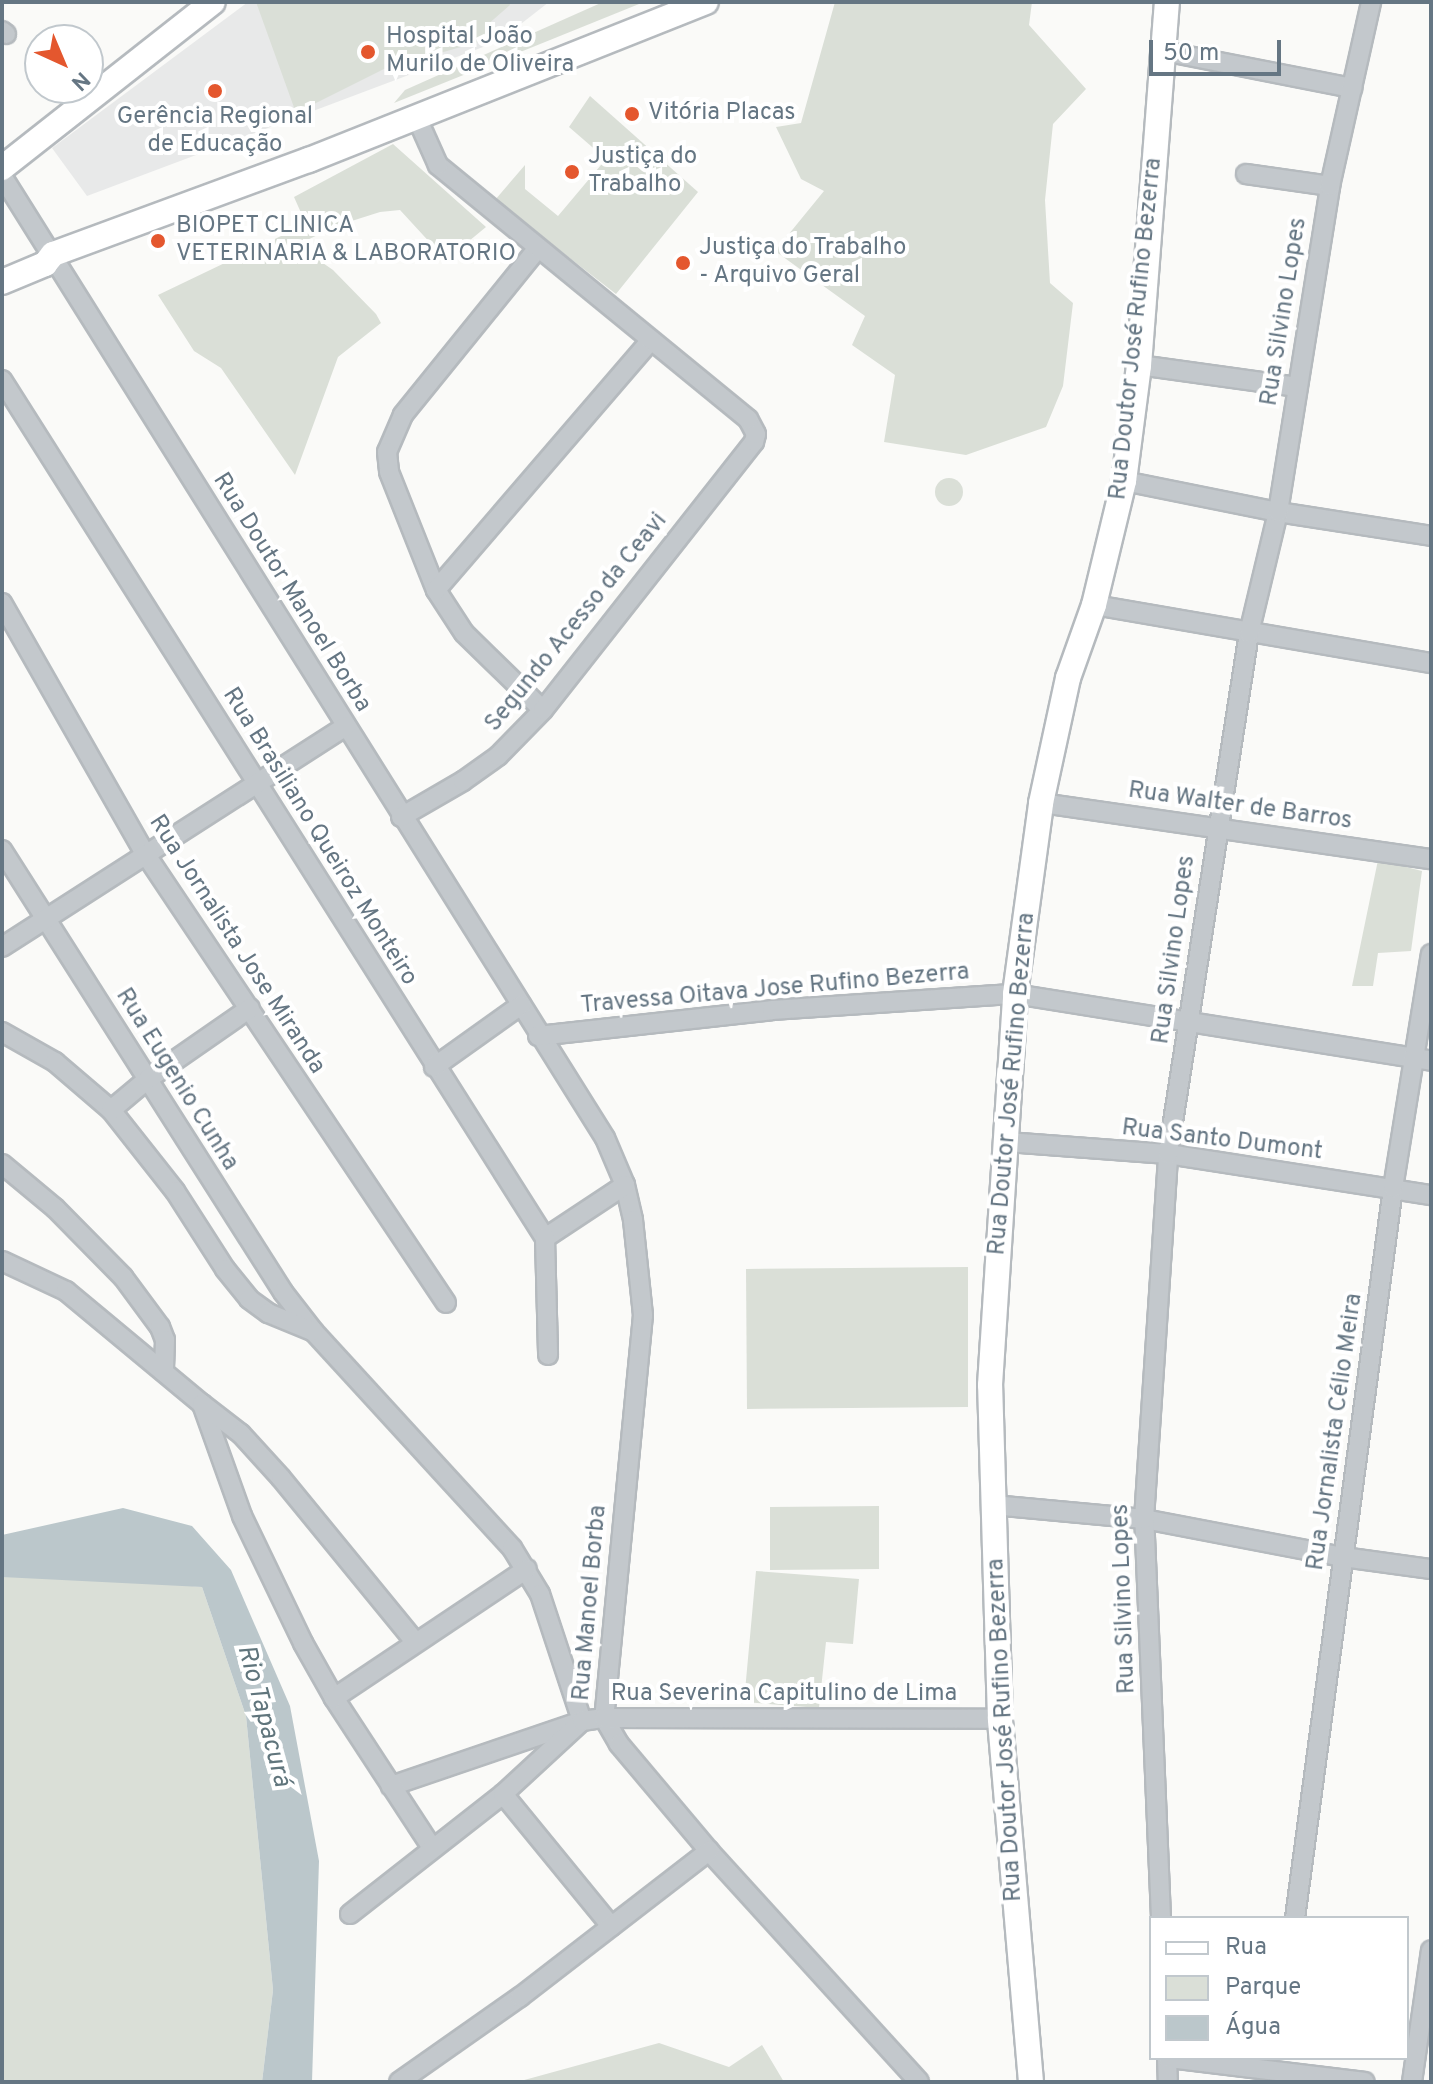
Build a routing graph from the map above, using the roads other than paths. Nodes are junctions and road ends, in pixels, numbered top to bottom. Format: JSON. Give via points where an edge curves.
{"nodes":[{"id":1,"x":213,"y":2,"type":"edge"},
{"id":2,"x":706,"y":2,"type":"edge"},
{"id":3,"x":1167,"y":2,"type":"edge"},
{"id":4,"x":1371,"y":2,"type":"edge"},
{"id":5,"x":1163,"y":51,"type":"junction"},
{"id":6,"x":1352,"y":88,"type":"junction"},
{"id":7,"x":417,"y":118,"type":"junction"},
{"id":8,"x":2,"y":168,"type":"edge"},
{"id":9,"x":1246,"y":174,"type":"dead end"},
{"id":10,"x":2,"y":176,"type":"edge"},
{"id":11,"x":1330,"y":186,"type":"junction"},
{"id":12,"x":538,"y":248,"type":"junction"},
{"id":13,"x":53,"y":254,"type":"junction"},
{"id":14,"x":2,"y":270,"type":"edge"},
{"id":15,"x":2,"y":282,"type":"edge"},
{"id":16,"x":650,"y":341,"type":"junction"},
{"id":17,"x":1139,"y":365,"type":"junction"},
{"id":18,"x":2,"y":380,"type":"edge"},
{"id":19,"x":1297,"y":387,"type":"junction"},
{"id":20,"x":1124,"y":481,"type":"junction"},
{"id":21,"x":1278,"y":512,"type":"junction"},
{"id":22,"x":1431,"y":536,"type":"edge"},
{"id":23,"x":436,"y":590,"type":"junction"},
{"id":24,"x":1094,"y":605,"type":"junction"},
{"id":25,"x":5,"y":616,"type":"edge"},
{"id":26,"x":1249,"y":633,"type":"junction"},
{"id":27,"x":1431,"y":663,"type":"edge"},
{"id":28,"x":543,"y":710,"type":"junction"},
{"id":29,"x":346,"y":726,"type":"junction"},
{"id":30,"x":259,"y":785,"type":"junction"},
{"id":31,"x":1041,"y":803,"type":"junction"},
{"id":32,"x":401,"y":817,"type":"junction"},
{"id":33,"x":1216,"y":828,"type":"junction"},
{"id":34,"x":2,"y":850,"type":"edge"},
{"id":35,"x":146,"y":855,"type":"junction"},
{"id":36,"x":1431,"y":859,"type":"edge"},
{"id":37,"x":46,"y":917,"type":"junction"},
{"id":38,"x":2,"y":947,"type":"edge"},
{"id":39,"x":1431,"y":954,"type":"edge"},
{"id":40,"x":1015,"y":994,"type":"junction"},
{"id":41,"x":521,"y":1005,"type":"junction"},
{"id":42,"x":250,"y":1008,"type":"junction"},
{"id":43,"x":1190,"y":1022,"type":"junction"},
{"id":44,"x":2,"y":1032,"type":"edge"},
{"id":45,"x":538,"y":1036,"type":"junction"},
{"id":46,"x":1424,"y":1060,"type":"edge"},
{"id":47,"x":434,"y":1067,"type":"junction"},
{"id":48,"x":148,"y":1079,"type":"junction"},
{"id":49,"x":111,"y":1110,"type":"junction"},
{"id":50,"x":1007,"y":1142,"type":"junction"},
{"id":51,"x":1168,"y":1154,"type":"junction"},
{"id":52,"x":2,"y":1164,"type":"edge"},
{"id":53,"x":625,"y":1185,"type":"junction"},
{"id":54,"x":1393,"y":1188,"type":"junction"},
{"id":55,"x":1431,"y":1195,"type":"edge"},
{"id":56,"x":545,"y":1238,"type":"junction"},
{"id":57,"x":2,"y":1261,"type":"edge"},
{"id":58,"x":446,"y":1303,"type":"dead end"},
{"id":59,"x":314,"y":1332,"type":"junction"},
{"id":60,"x":548,"y":1355,"type":"dead end"},
{"id":61,"x":164,"y":1372,"type":"junction"},
{"id":62,"x":202,"y":1404,"type":"junction"},
{"id":63,"x":993,"y":1505,"type":"junction"},
{"id":64,"x":1144,"y":1519,"type":"junction"},
{"id":65,"x":1343,"y":1557,"type":"junction"},
{"id":66,"x":527,"y":1569,"type":"junction"},
{"id":67,"x":1431,"y":1569,"type":"edge"},
{"id":68,"x":415,"y":1642,"type":"junction"},
{"id":69,"x":334,"y":1698,"type":"junction"},
{"id":70,"x":604,"y":1718,"type":"junction"},
{"id":71,"x":1000,"y":1719,"type":"junction"},
{"id":72,"x":582,"y":1721,"type":"junction"},
{"id":73,"x":391,"y":1786,"type":"junction"},
{"id":74,"x":503,"y":1794,"type":"junction"},
{"id":75,"x":432,"y":1848,"type":"junction"},
{"id":76,"x":709,"y":1851,"type":"junction"},
{"id":77,"x":350,"y":1914,"type":"dead end"},
{"id":78,"x":1161,"y":1916,"type":"edge"},
{"id":79,"x":1295,"y":1916,"type":"edge"},
{"id":80,"x":611,"y":1926,"type":"junction"},
{"id":81,"x":1431,"y":1950,"type":"edge"},
{"id":82,"x":1168,"y":2060,"type":"edge"},
{"id":83,"x":1186,"y":2060,"type":"edge"},
{"id":84,"x":1274,"y":2070,"type":"edge"},
{"id":85,"x":399,"y":2082,"type":"edge"},
{"id":86,"x":919,"y":2082,"type":"edge"},
{"id":87,"x":1031,"y":2082,"type":"edge"},
{"id":88,"x":1168,"y":2082,"type":"edge"},
{"id":89,"x":1365,"y":2082,"type":"edge"},
{"id":90,"x":1412,"y":2082,"type":"edge"}],
"edges":[{"from":1,"to":8,"type":"main road"},
{"from":2,"to":7,"type":"main road"},
{"from":3,"to":5,"type":"main road","name":"Rua Doutor José Rufino Bezerra"},
{"from":4,"to":6,"type":"street","name":"Rua Silvino Lopes"},
{"from":5,"to":6,"type":"street"},
{"from":5,"to":17,"type":"main road","name":"Rua Doutor José Rufino Bezerra"},
{"from":6,"to":11,"type":"street","name":"Rua Silvino Lopes"},
{"from":7,"to":12,"type":"street","via":[[438,165]]},
{"from":7,"to":13,"type":"main road"},
{"from":9,"to":11,"type":"street"},
{"from":10,"to":13,"type":"street","name":"Rua Doutor Manoel Borba"},
{"from":11,"to":19,"type":"street","name":"Rua Silvino Lopes"},
{"from":12,"to":16,"type":"street"},
{"from":12,"to":23,"type":"street","via":[[392,434],[389,472]]},
{"from":13,"to":14,"type":"main road"},
{"from":13,"to":15,"type":"main road","via":[[45,264]]},
{"from":13,"to":29,"type":"street","name":"Rua Doutor Manoel Borba"},
{"from":16,"to":23,"type":"street"},
{"from":16,"to":28,"type":"street","name":"Segundo Acesso da Ceavi","via":[[754,427],[754,442]]},
{"from":17,"to":19,"type":"street"},
{"from":17,"to":20,"type":"main road","name":"Rua Doutor José Rufino Bezerra"},
{"from":18,"to":30,"type":"street","name":"Rua Brasiliano Queiroz Monteiro"},
{"from":19,"to":21,"type":"street","name":"Rua Silvino Lopes"},
{"from":20,"to":21,"type":"street"},
{"from":20,"to":24,"type":"main road","name":"Rua Doutor José Rufino Bezerra"},
{"from":21,"to":22,"type":"street"},
{"from":21,"to":26,"type":"street","name":"Rua Silvino Lopes"},
{"from":23,"to":28,"type":"street","via":[[464,633]]},
{"from":24,"to":26,"type":"street"},
{"from":24,"to":31,"type":"main road","name":"Rua Doutor José Rufino Bezerra","via":[[1068,678]]},
{"from":25,"to":35,"type":"street","name":"Rua Jornalista Jose Miranda"},
{"from":26,"to":27,"type":"street"},
{"from":26,"to":33,"type":"street","name":"Rua Silvino Lopes"},
{"from":28,"to":32,"type":"street","name":"Segundo Acesso da Ceavi","via":[[498,756]]},
{"from":29,"to":30,"type":"street"},
{"from":29,"to":32,"type":"street","name":"Rua Doutor Manoel Borba"},
{"from":30,"to":35,"type":"street"},
{"from":30,"to":47,"type":"street","name":"Rua Brasiliano Queiroz Monteiro"},
{"from":31,"to":33,"type":"street","name":"Rua Walter de Barros"},
{"from":31,"to":40,"type":"main road","name":"Rua Doutor José Rufino Bezerra"},
{"from":32,"to":41,"type":"street","name":"Rua Doutor Manoel Borba"},
{"from":33,"to":36,"type":"street","name":"Rua Walter de Barros"},
{"from":33,"to":43,"type":"street","name":"Rua Silvino Lopes"},
{"from":34,"to":37,"type":"street","name":"Rua Eugenio Cunha"},
{"from":35,"to":37,"type":"street"},
{"from":35,"to":42,"type":"street","name":"Rua Jornalista Jose Miranda"},
{"from":37,"to":38,"type":"street"},
{"from":37,"to":48,"type":"street","name":"Rua Eugenio Cunha"},
{"from":39,"to":46,"type":"street","name":"Rua Jornalista Célio Meira"},
{"from":40,"to":43,"type":"street","name":"Travessa Oitava Jose Rufino Bezerra"},
{"from":40,"to":45,"type":"street","name":"Travessa Oitava Jose Rufino Bezerra","via":[[772,1010]]},
{"from":40,"to":50,"type":"main road","name":"Rua Doutor José Rufino Bezerra"},
{"from":41,"to":45,"type":"street","name":"Rua Doutor Manoel Borba"},
{"from":41,"to":47,"type":"street"},
{"from":42,"to":48,"type":"street"},
{"from":42,"to":58,"type":"street","name":"Rua Jornalista Jose Miranda"},
{"from":43,"to":46,"type":"street","name":"Travessa Oitava Jose Rufino Bezerra"},
{"from":43,"to":51,"type":"street","name":"Rua Silvino Lopes"},
{"from":44,"to":49,"type":"street","via":[[55,1062]]},
{"from":45,"to":53,"type":"street","name":"Rua Manoel Borba","via":[[605,1138]]},
{"from":46,"to":54,"type":"street","name":"Rua Jornalista Célio Meira"},
{"from":47,"to":56,"type":"street","name":"Rua Brasiliano Queiroz Monteiro"},
{"from":48,"to":49,"type":"street"},
{"from":48,"to":59,"type":"street","name":"Rua Eugenio Cunha","via":[[253,1248]]},
{"from":49,"to":59,"type":"street","via":[[249,1299]]},
{"from":50,"to":51,"type":"street","name":"Rua Santo Dumont"},
{"from":50,"to":63,"type":"main road","name":"Rua Doutor José Rufino Bezerra","via":[[990,1385]]},
{"from":51,"to":54,"type":"street","name":"Rua Santo Dumont"},
{"from":51,"to":64,"type":"street","name":"Rua Silvino Lopes"},
{"from":52,"to":61,"type":"street","via":[[108,1259],[160,1327]]},
{"from":53,"to":56,"type":"street"},
{"from":53,"to":70,"type":"street","name":"Rua Manoel Borba","via":[[643,1315]]},
{"from":54,"to":55,"type":"street","name":"Rua Santo Dumont"},
{"from":54,"to":65,"type":"street","name":"Rua Jornalista Célio Meira"},
{"from":56,"to":60,"type":"street"},
{"from":57,"to":61,"type":"street","via":[[66,1291]]},
{"from":59,"to":66,"type":"street","name":"Rua Eugenio Cunha"},
{"from":61,"to":62,"type":"street"},
{"from":62,"to":68,"type":"street","via":[[241,1434],[281,1478]]},
{"from":62,"to":69,"type":"street","via":[[242,1516]]},
{"from":63,"to":64,"type":"street"},
{"from":63,"to":71,"type":"main road","name":"Rua Doutor José Rufino Bezerra"},
{"from":64,"to":65,"type":"street"},
{"from":64,"to":78,"type":"street","name":"Rua Silvino Lopes"},
{"from":65,"to":67,"type":"street"},
{"from":65,"to":79,"type":"street","name":"Rua Jornalista Célio Meira"},
{"from":66,"to":68,"type":"street"},
{"from":66,"to":72,"type":"street","name":"Rua Eugenio Cunha"},
{"from":68,"to":69,"type":"street"},
{"from":69,"to":73,"type":"street"},
{"from":70,"to":71,"type":"street","name":"Rua Severina Capitulino de Lima"},
{"from":70,"to":72,"type":"street","name":"Rua Severina Capitulino de Lima"},
{"from":70,"to":76,"type":"street","name":"Rua Manoel Borba","via":[[619,1744]]},
{"from":71,"to":87,"type":"main road","name":"Rua Doutor José Rufino Bezerra"},
{"from":72,"to":73,"type":"street"},
{"from":72,"to":74,"type":"street","name":"Rua Severina Capitulino de Lima"},
{"from":73,"to":75,"type":"street"},
{"from":74,"to":75,"type":"street","name":"Rua Severina Capitulino de Lima"},
{"from":74,"to":80,"type":"street"},
{"from":75,"to":77,"type":"street","name":"Rua Severina Capitulino de Lima"},
{"from":76,"to":80,"type":"street"},
{"from":76,"to":86,"type":"street","name":"Rua Manoel Borba"},
{"from":80,"to":85,"type":"street"},
{"from":81,"to":90,"type":"street"},
{"from":82,"to":88,"type":"street"},
{"from":83,"to":84,"type":"street"},
{"from":84,"to":89,"type":"street"}]}
